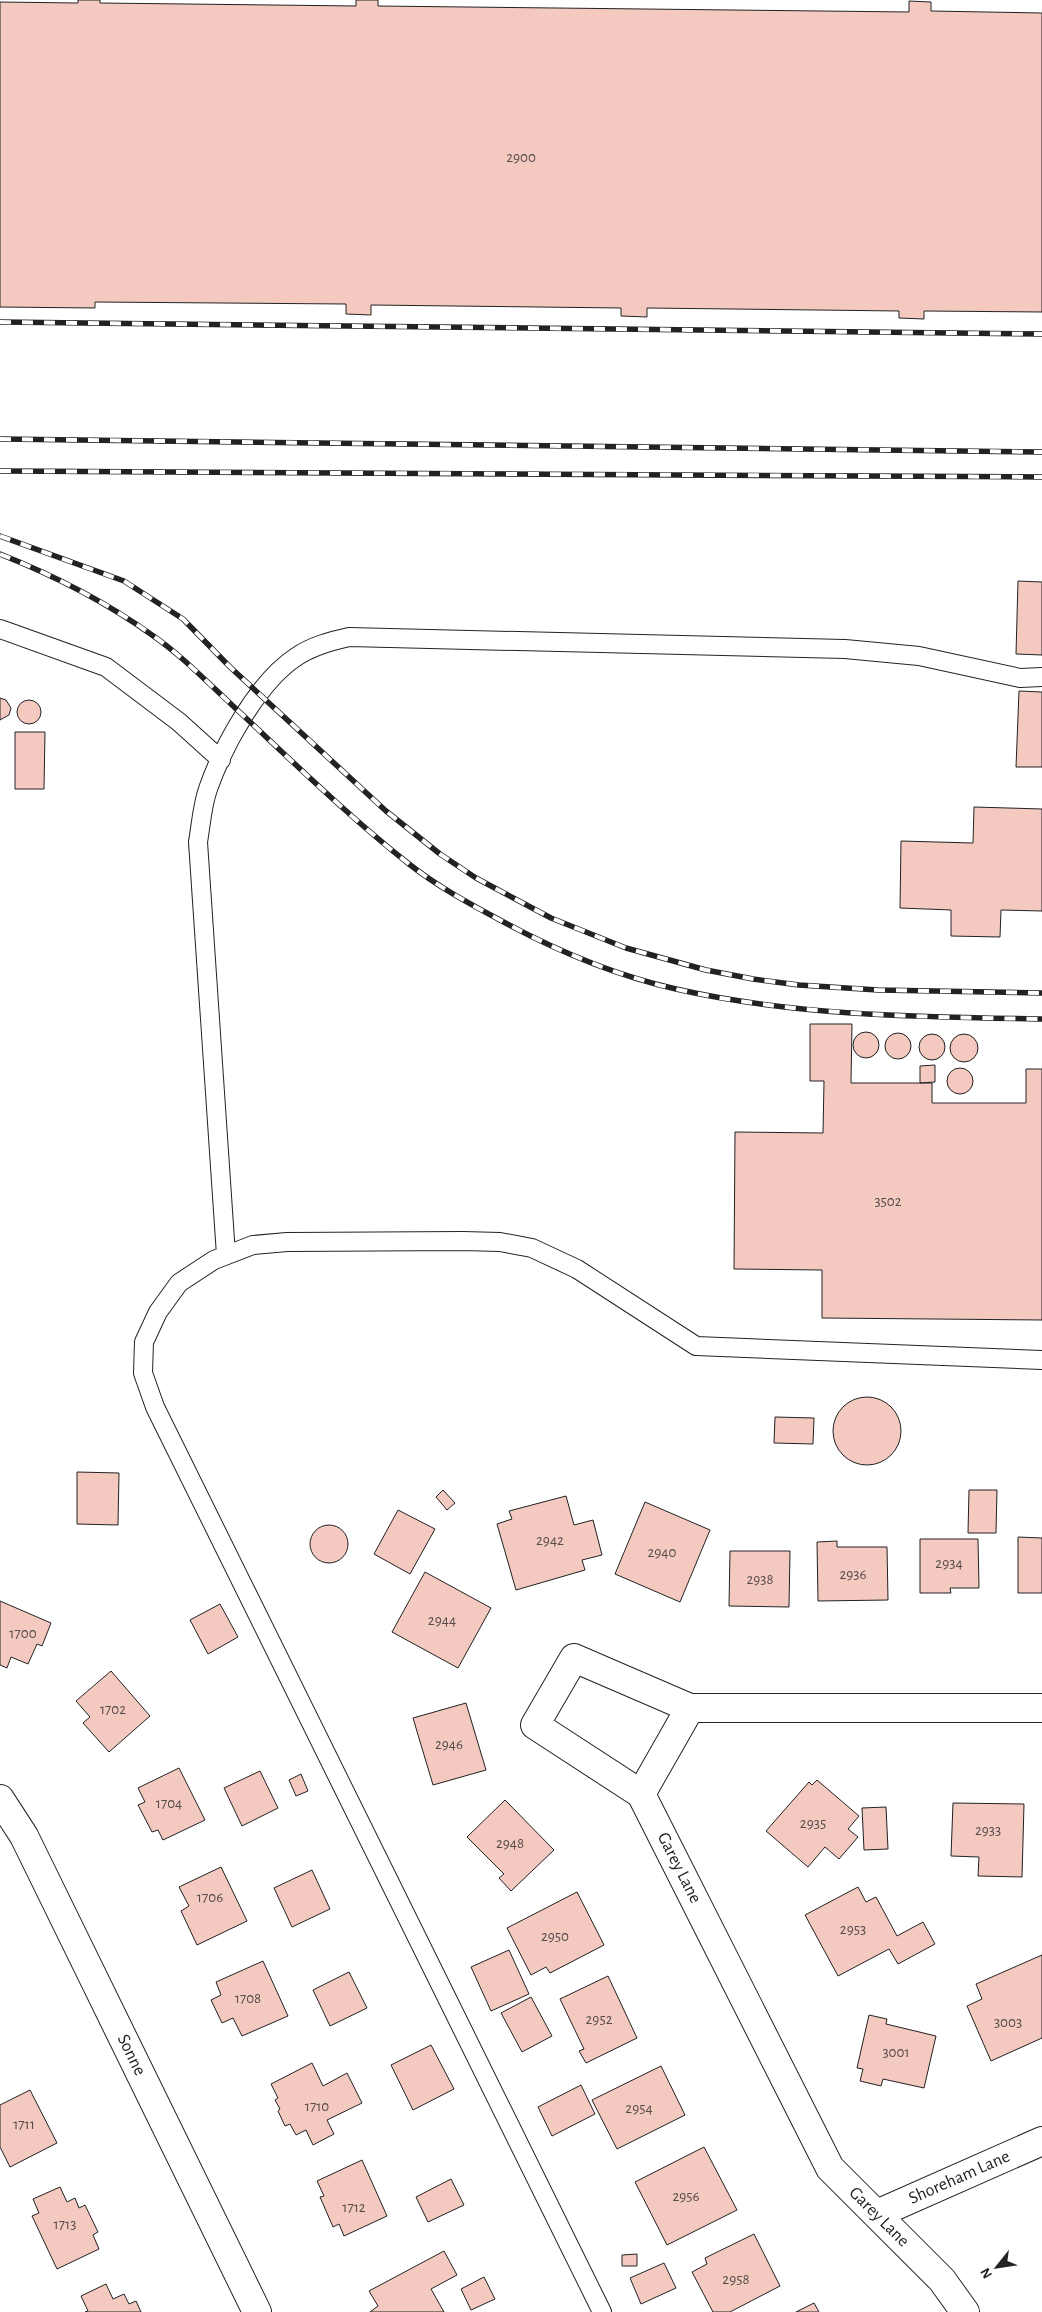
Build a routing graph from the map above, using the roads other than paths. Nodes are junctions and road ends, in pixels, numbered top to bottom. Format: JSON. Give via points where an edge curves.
{"nodes":[{"id":1,"x":0,"y":629,"type":"edge"},
{"id":2,"x":1042,"y":677,"type":"edge"},
{"id":3,"x":222,"y":760,"type":"junction"},
{"id":4,"x":226,"y":1255,"type":"junction"},
{"id":5,"x":1042,"y":1360,"type":"edge"},
{"id":6,"x":690,"y":1708,"type":"junction"},
{"id":7,"x":1042,"y":1708,"type":"edge"},
{"id":8,"x":641,"y":1794,"type":"junction"},
{"id":9,"x":0,"y":1799,"type":"edge"},
{"id":10,"x":1042,"y":2141,"type":"edge"},
{"id":11,"x":877,"y":2214,"type":"junction"},
{"id":12,"x":257,"y":2312,"type":"edge"},
{"id":13,"x":602,"y":2312,"type":"edge"},
{"id":14,"x":965,"y":2312,"type":"edge"}],
"edges":[{"from":1,"to":3,"type":"lane","via":[[106,667],[179,722]]},
{"from":2,"to":3,"type":"lane","via":[[1020,678],[919,656],[845,649],[349,636],[296,656],[270,678],[243,715]]},
{"from":3,"to":4,"type":"lane","via":[[208,790],[198,842]]},
{"from":4,"to":5,"type":"lane","via":[[253,1245],[287,1242],[500,1242],[532,1248],[577,1269],[696,1346]]},
{"from":4,"to":13,"type":"lane","via":[[179,1283],[158,1312],[144,1342],[144,1373],[154,1407]]},
{"from":6,"to":7,"type":"street"},
{"from":6,"to":8,"type":"street"},
{"from":6,"to":8,"type":"street","via":[[574,1658],[535,1725]]},
{"from":8,"to":11,"type":"street","name":"Garey Lane","via":[[830,2168]]},
{"from":9,"to":12,"type":"street","name":"Sonne","via":[[24,1836]]},
{"from":10,"to":11,"type":"street","name":"Shoreham Lane"},
{"from":11,"to":14,"type":"street","name":"Garey Lane","via":[[942,2280]]}]}
